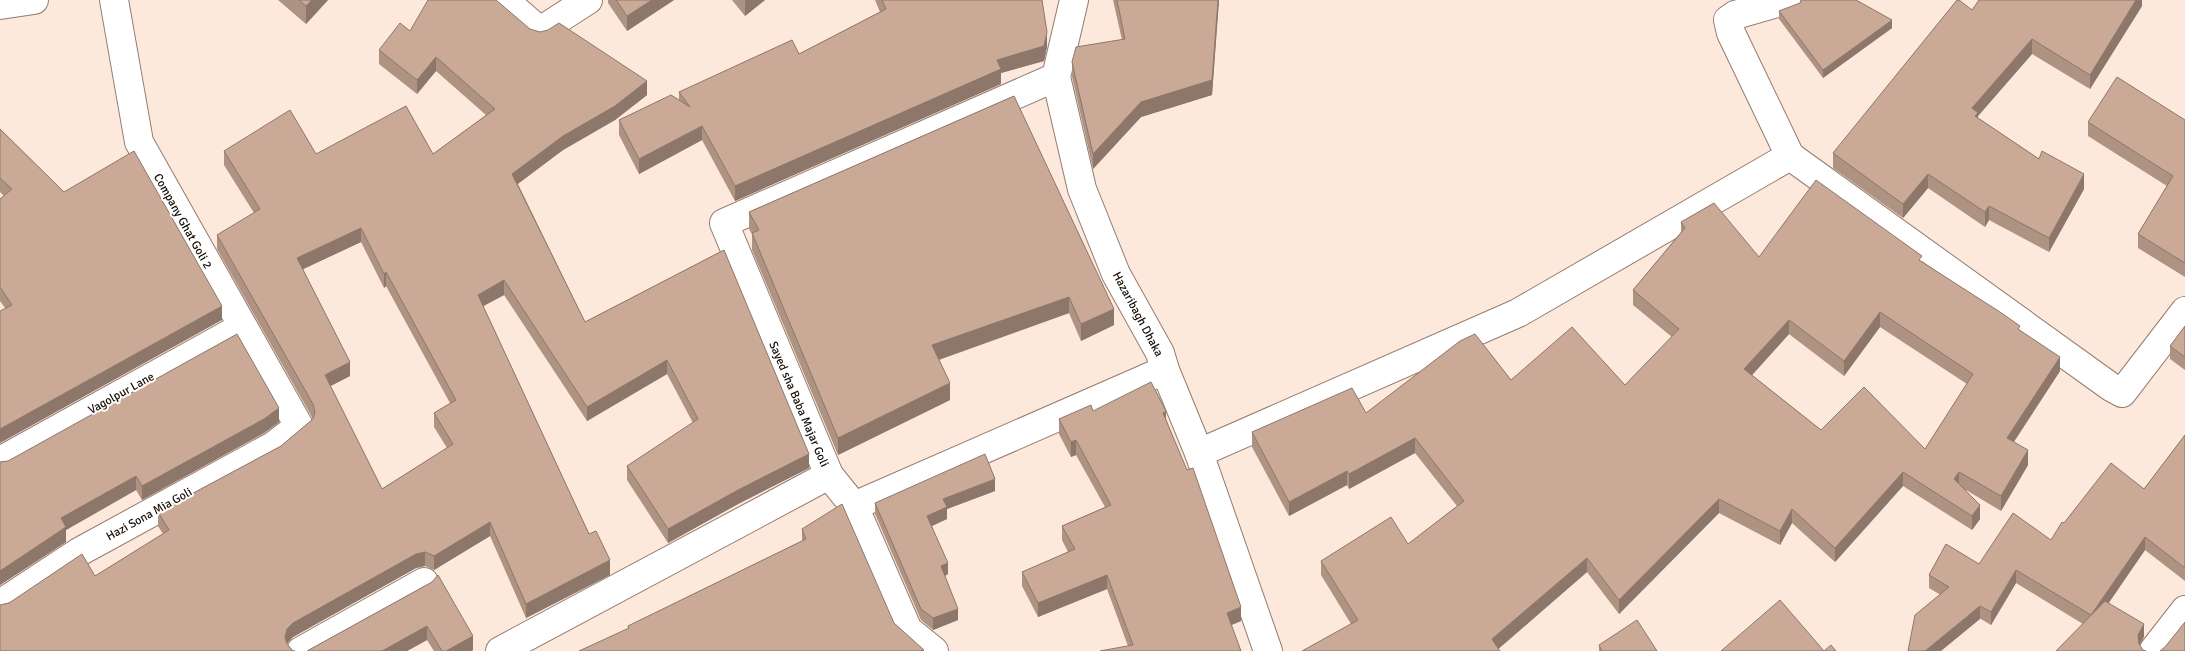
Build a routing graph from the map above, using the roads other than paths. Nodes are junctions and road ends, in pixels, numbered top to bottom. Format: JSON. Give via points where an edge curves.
{"nodes":[{"id":1,"x":34,"y":0,"type":"edge"},
{"id":2,"x":114,"y":0,"type":"edge"},
{"id":3,"x":504,"y":0,"type":"edge"},
{"id":4,"x":588,"y":0,"type":"edge"},
{"id":5,"x":1074,"y":0,"type":"edge"},
{"id":6,"x":1788,"y":0,"type":"edge"},
{"id":7,"x":0,"y":5,"type":"edge"},
{"id":8,"x":1056,"y":76,"type":"junction"},
{"id":9,"x":1790,"y":156,"type":"junction"},
{"id":10,"x":2185,"y":310,"type":"edge"},
{"id":11,"x":242,"y":326,"type":"junction"},
{"id":12,"x":1165,"y":370,"type":"junction"},
{"id":13,"x":300,"y":426,"type":"joint"},
{"id":14,"x":1199,"y":453,"type":"junction"},
{"id":15,"x":0,"y":461,"type":"edge"},
{"id":16,"x":829,"y":475,"type":"junction"},
{"id":17,"x":854,"y":506,"type":"junction"},
{"id":18,"x":424,"y":582,"type":"dead end"},
{"id":19,"x":0,"y":604,"type":"edge"},
{"id":20,"x":2185,"y":610,"type":"edge"},
{"id":21,"x":301,"y":651,"type":"edge"},
{"id":22,"x":500,"y":651,"type":"edge"},
{"id":23,"x":934,"y":651,"type":"edge"},
{"id":24,"x":1268,"y":651,"type":"edge"},
{"id":25,"x":2153,"y":651,"type":"edge"}],
"edges":[{"from":1,"to":7,"type":"street"},
{"from":2,"to":11,"type":"street","name":"Company Ghat Goli 2","via":[[139,142]]},
{"from":3,"to":4,"type":"street","via":[[540,30]]},
{"from":5,"to":8,"type":"street","name":"Hazaribagh Dhaka"},
{"from":6,"to":9,"type":"street","via":[[1735,14],[1728,20],[1731,33]]},
{"from":8,"to":12,"type":"street","name":"Hazaribagh Dhaka","via":[[1082,189],[1116,274],[1160,353]]},
{"from":8,"to":16,"type":"street","name":"Sayed sha Baba Majar Goli","via":[[724,223]]},
{"from":9,"to":10,"type":"street","via":[[2122,393]]},
{"from":9,"to":14,"type":"street","via":[[1518,313]]},
{"from":11,"to":13,"type":"street","name":"Company Ghat Goli 2"},
{"from":11,"to":15,"type":"street","name":"Vagolpur Lane"},
{"from":12,"to":14,"type":"street","name":"Hazaribagh Dhaka"},
{"from":12,"to":17,"type":"street"},
{"from":13,"to":19,"type":"street","name":"Hazi Sona Mia Goli","via":[[273,446],[79,552]]},
{"from":14,"to":24,"type":"street","name":"Hazaribagh Dhaka"},
{"from":16,"to":17,"type":"street","name":"Sayed sha Baba Majar Goli"},
{"from":16,"to":22,"type":"street"},
{"from":17,"to":23,"type":"street","name":"Sayed sha Baba Majar Goli","via":[[908,630]]},
{"from":18,"to":21,"type":"street"},
{"from":20,"to":25,"type":"street"}]}
